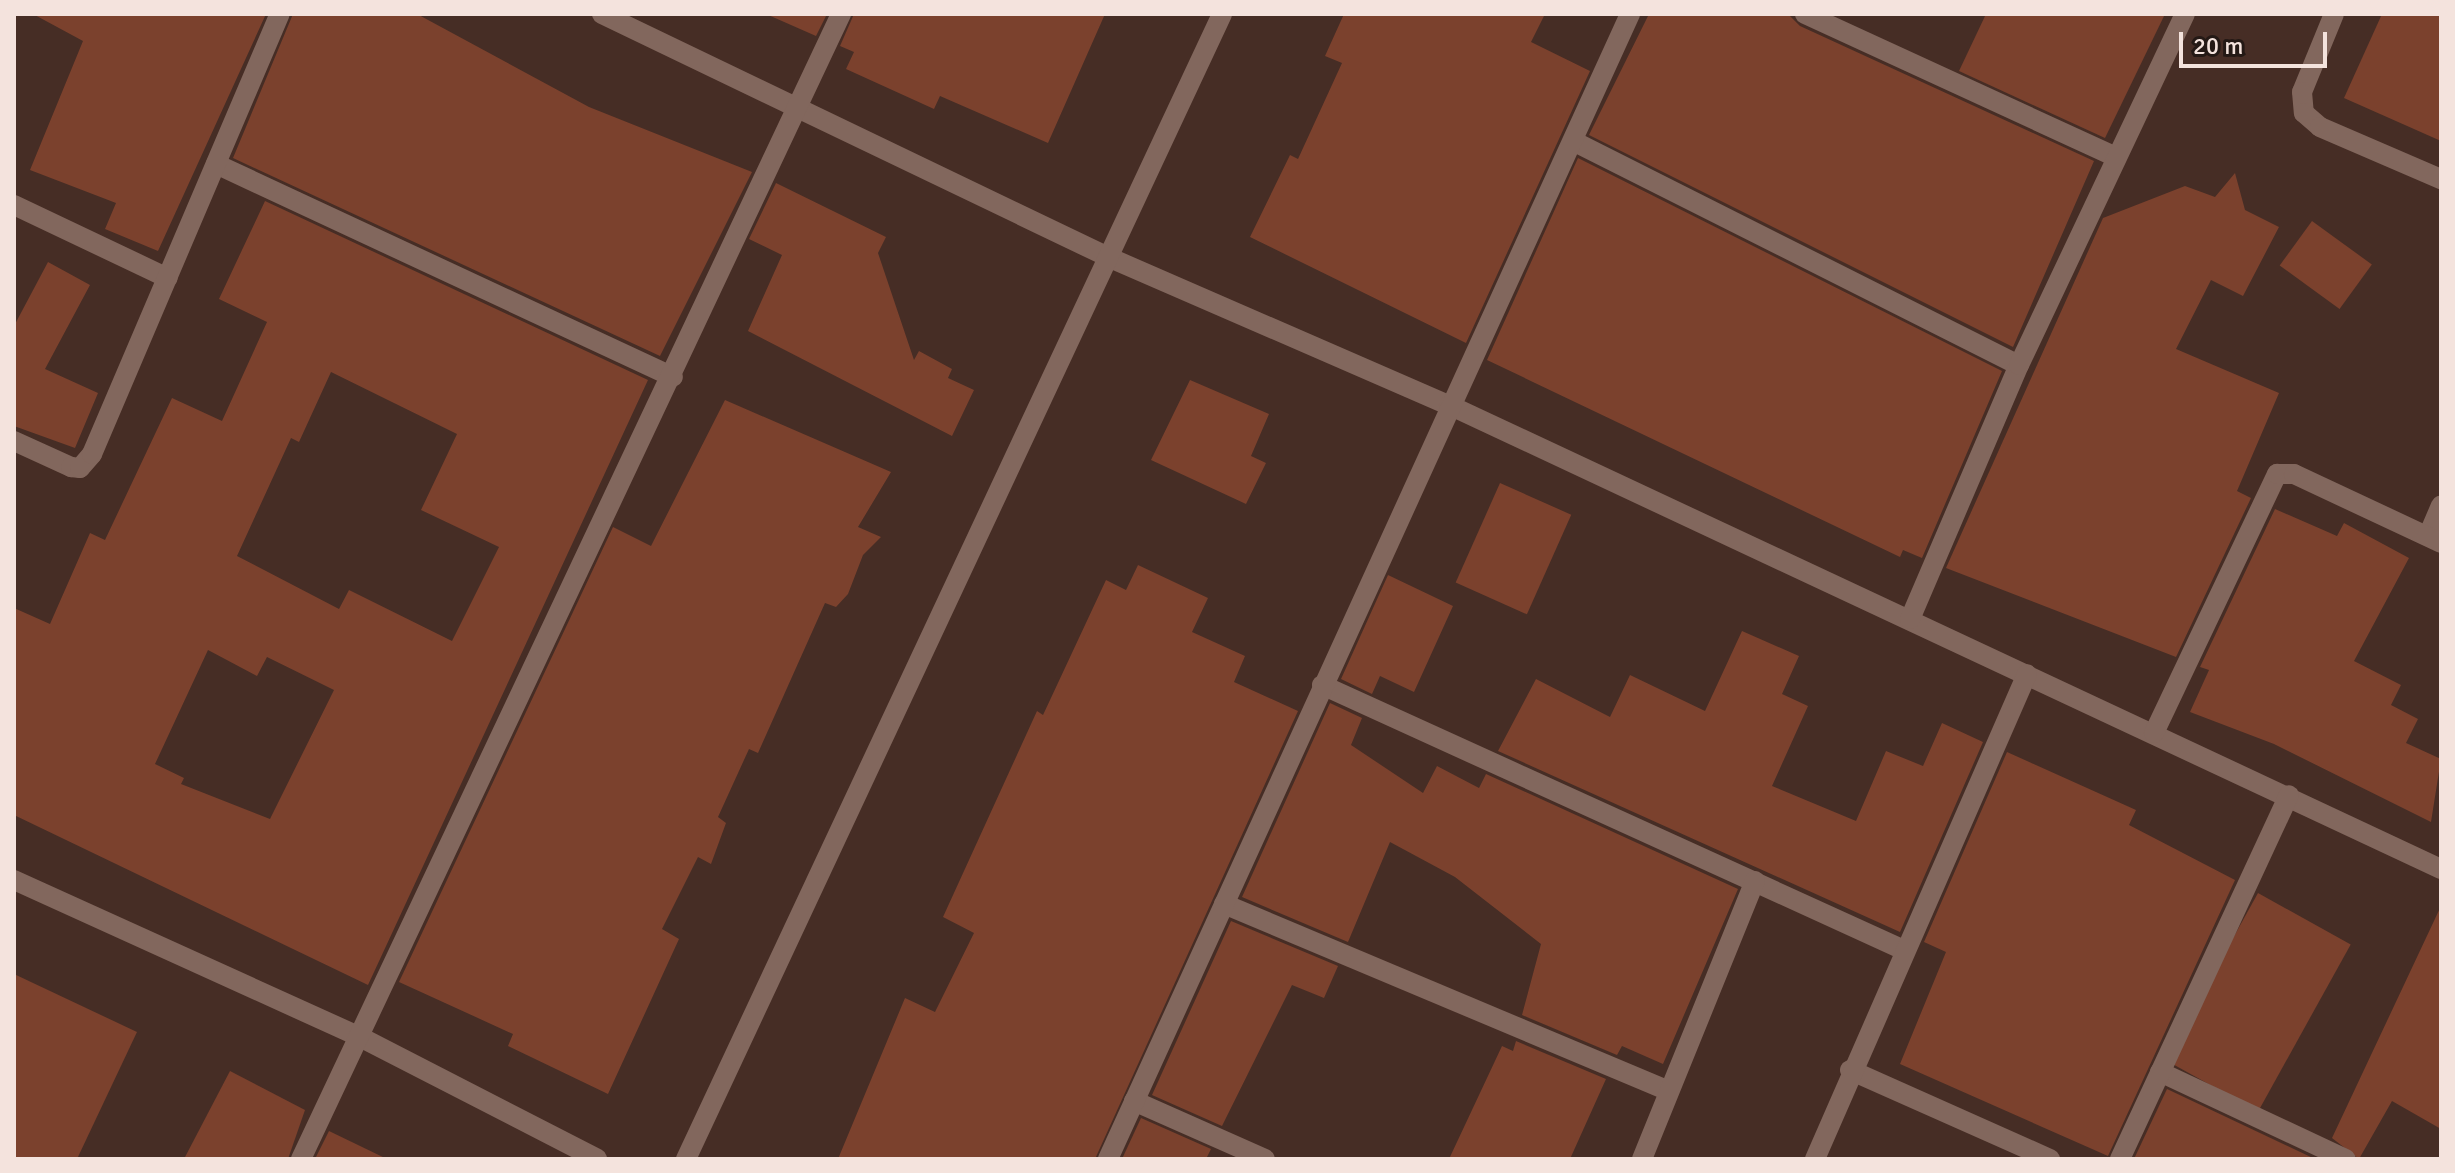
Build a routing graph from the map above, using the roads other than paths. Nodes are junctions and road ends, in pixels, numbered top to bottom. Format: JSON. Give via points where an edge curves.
{"nodes":[{"id":1,"x":280,"y":14,"type":"edge"},
{"id":2,"x":602,"y":14,"type":"edge"},
{"id":3,"x":841,"y":14,"type":"edge"},
{"id":4,"x":1222,"y":14,"type":"edge"},
{"id":5,"x":1630,"y":14,"type":"edge"},
{"id":6,"x":1805,"y":14,"type":"edge"},
{"id":7,"x":2185,"y":14,"type":"edge"},
{"id":8,"x":2330,"y":15,"type":"edge"},
{"id":9,"x":798,"y":105,"type":"junction"},
{"id":10,"x":1573,"y":141,"type":"junction"},
{"id":11,"x":2116,"y":157,"type":"junction"},
{"id":12,"x":216,"y":164,"type":"junction"},
{"id":13,"x":2441,"y":179,"type":"edge"},
{"id":14,"x":14,"y":205,"type":"edge"},
{"id":15,"x":1108,"y":257,"type":"junction"},
{"id":16,"x":168,"y":278,"type":"junction"},
{"id":17,"x":2019,"y":365,"type":"junction"},
{"id":18,"x":673,"y":377,"type":"junction"},
{"id":19,"x":1449,"y":405,"type":"junction"},
{"id":20,"x":14,"y":441,"type":"edge"},
{"id":21,"x":2441,"y":506,"type":"edge"},
{"id":22,"x":2434,"y":539,"type":"edge"},
{"id":23,"x":1910,"y":619,"type":"junction"},
{"id":24,"x":2027,"y":674,"type":"junction"},
{"id":25,"x":1322,"y":685,"type":"junction"},
{"id":26,"x":2154,"y":733,"type":"junction"},
{"id":27,"x":2289,"y":795,"type":"junction"},
{"id":28,"x":2441,"y":869,"type":"edge"},
{"id":29,"x":14,"y":880,"type":"edge"},
{"id":30,"x":1755,"y":881,"type":"junction"},
{"id":31,"x":1224,"y":904,"type":"junction"},
{"id":32,"x":1904,"y":950,"type":"junction"},
{"id":33,"x":364,"y":1039,"type":"junction"},
{"id":34,"x":1850,"y":1070,"type":"junction"},
{"id":35,"x":2160,"y":1072,"type":"junction"},
{"id":36,"x":1668,"y":1091,"type":"junction"},
{"id":37,"x":1134,"y":1101,"type":"junction"},
{"id":38,"x":301,"y":1159,"type":"edge"},
{"id":39,"x":597,"y":1159,"type":"edge"},
{"id":40,"x":686,"y":1159,"type":"edge"},
{"id":41,"x":1108,"y":1159,"type":"edge"},
{"id":42,"x":1265,"y":1159,"type":"edge"},
{"id":43,"x":1642,"y":1159,"type":"edge"},
{"id":44,"x":1815,"y":1159,"type":"edge"},
{"id":45,"x":2050,"y":1159,"type":"edge"},
{"id":46,"x":2120,"y":1159,"type":"edge"},
{"id":47,"x":2346,"y":1159,"type":"edge"}],
"edges":[{"from":1,"to":12,"type":"street"},
{"from":2,"to":9,"type":"street"},
{"from":3,"to":9,"type":"street"},
{"from":4,"to":15,"type":"street"},
{"from":5,"to":10,"type":"street"},
{"from":6,"to":11,"type":"street"},
{"from":7,"to":11,"type":"street"},
{"from":8,"to":13,"type":"street","via":[[2302,92],[2304,113],[2320,127]]},
{"from":9,"to":15,"type":"street"},
{"from":9,"to":18,"type":"street"},
{"from":10,"to":17,"type":"street"},
{"from":10,"to":19,"type":"street"},
{"from":11,"to":17,"type":"street"},
{"from":12,"to":16,"type":"street"},
{"from":12,"to":18,"type":"street"},
{"from":14,"to":16,"type":"street"},
{"from":15,"to":19,"type":"street"},
{"from":15,"to":40,"type":"street"},
{"from":16,"to":20,"type":"street","via":[[86,462],[71,467]]},
{"from":17,"to":23,"type":"street"},
{"from":18,"to":33,"type":"street"},
{"from":19,"to":23,"type":"street"},
{"from":19,"to":25,"type":"street"},
{"from":21,"to":22,"type":"street"},
{"from":22,"to":26,"type":"street","via":[[2294,474],[2277,474]]},
{"from":23,"to":24,"type":"street"},
{"from":24,"to":26,"type":"street"},
{"from":24,"to":32,"type":"street"},
{"from":25,"to":30,"type":"street"},
{"from":25,"to":31,"type":"street"},
{"from":26,"to":27,"type":"street"},
{"from":27,"to":28,"type":"street"},
{"from":27,"to":35,"type":"street"},
{"from":29,"to":33,"type":"street"},
{"from":30,"to":32,"type":"street"},
{"from":30,"to":36,"type":"street"},
{"from":31,"to":36,"type":"street"},
{"from":31,"to":37,"type":"street"},
{"from":32,"to":34,"type":"street"},
{"from":33,"to":38,"type":"street"},
{"from":33,"to":39,"type":"street"},
{"from":34,"to":44,"type":"street"},
{"from":34,"to":45,"type":"street"},
{"from":35,"to":46,"type":"street"},
{"from":35,"to":47,"type":"street"},
{"from":36,"to":43,"type":"street"},
{"from":37,"to":41,"type":"street"},
{"from":37,"to":42,"type":"street"}]}
